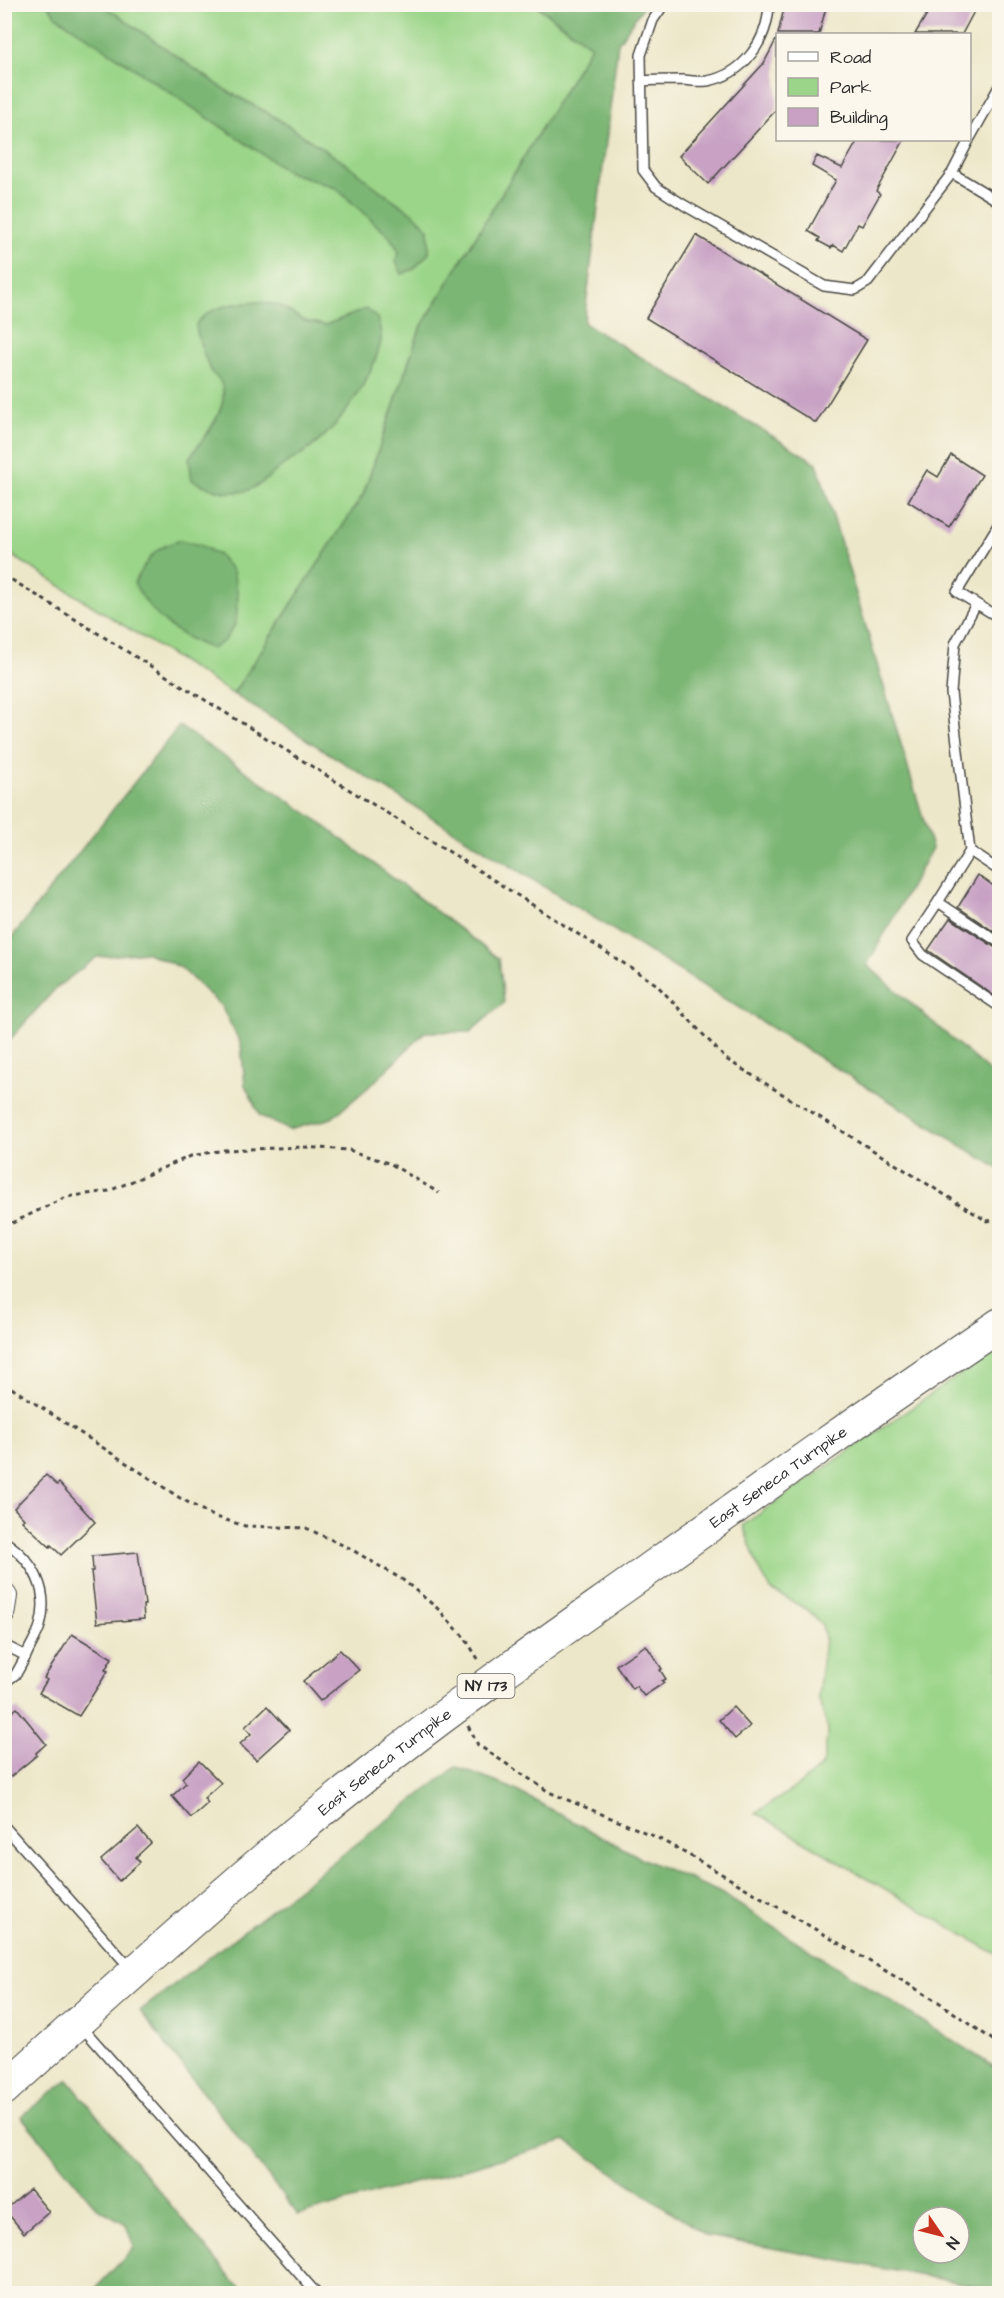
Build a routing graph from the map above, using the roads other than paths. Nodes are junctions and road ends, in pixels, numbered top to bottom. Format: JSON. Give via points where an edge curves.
{"nodes":[{"id":1,"x":664,"y":4,"type":"edge"},
{"id":2,"x":769,"y":4,"type":"edge"},
{"id":3,"x":641,"y":81,"type":"junction"},
{"id":4,"x":999,"y":85,"type":"edge"},
{"id":5,"x":995,"y":102,"type":"edge"},
{"id":6,"x":971,"y":136,"type":"edge"},
{"id":7,"x":968,"y":141,"type":"edge"},
{"id":8,"x":952,"y":173,"type":"junction"},
{"id":9,"x":999,"y":202,"type":"edge"},
{"id":10,"x":999,"y":522,"type":"edge"},
{"id":11,"x":976,"y":604,"type":"junction"},
{"id":12,"x":999,"y":615,"type":"edge"},
{"id":13,"x":970,"y":851,"type":"junction"},
{"id":14,"x":999,"y":871,"type":"edge"},
{"id":15,"x":938,"y":902,"type":"junction"},
{"id":16,"x":999,"y":943,"type":"edge"},
{"id":17,"x":999,"y":1007,"type":"edge"},
{"id":18,"x":999,"y":1324,"type":"edge"},
{"id":19,"x":4,"y":1541,"type":"edge"},
{"id":20,"x":4,"y":1592,"type":"edge"},
{"id":21,"x":4,"y":1616,"type":"edge"},
{"id":22,"x":4,"y":1645,"type":"edge"},
{"id":23,"x":26,"y":1656,"type":"junction"},
{"id":24,"x":4,"y":1683,"type":"edge"},
{"id":25,"x":4,"y":1826,"type":"edge"},
{"id":26,"x":134,"y":1973,"type":"junction"},
{"id":27,"x":78,"y":2023,"type":"junction"},
{"id":28,"x":4,"y":2089,"type":"edge"},
{"id":29,"x":317,"y":2294,"type":"edge"}],
"edges":[{"from":1,"to":3,"type":"lane","via":[[653,20],[641,55]]},
{"from":2,"to":3,"type":"lane","via":[[762,35],[750,57],[731,72],[706,81]]},
{"from":3,"to":8,"type":"lane","via":[[643,170],[656,187],[824,286],[855,290],[868,282]]},
{"from":4,"to":5,"type":"lane"},
{"from":5,"to":6,"type":"lane"},
{"from":7,"to":8,"type":"lane"},
{"from":8,"to":9,"type":"lane"},
{"from":10,"to":11,"type":"lane","via":[[957,592]]},
{"from":11,"to":12,"type":"lane"},
{"from":11,"to":13,"type":"lane","via":[[955,644],[951,693]]},
{"from":13,"to":14,"type":"lane"},
{"from":13,"to":15,"type":"lane"},
{"from":15,"to":16,"type":"lane"},
{"from":15,"to":17,"type":"lane","via":[[912,941],[923,955]]},
{"from":18,"to":26,"type":"main road","name":"East Seneca Turnpike","number":"NY 173","via":[[457,1706],[255,1866]]},
{"from":19,"to":23,"type":"lane","via":[[32,1565],[43,1591],[40,1625]]},
{"from":20,"to":21,"type":"street"},
{"from":22,"to":23,"type":"lane"},
{"from":23,"to":24,"type":"lane"},
{"from":25,"to":26,"type":"lane"},
{"from":26,"to":27,"type":"main road","name":"East Seneca Turnpike","number":"NY 173"},
{"from":27,"to":28,"type":"main road","name":"East Seneca Turnpike","number":"NY 173"},
{"from":27,"to":29,"type":"lane"}]}
